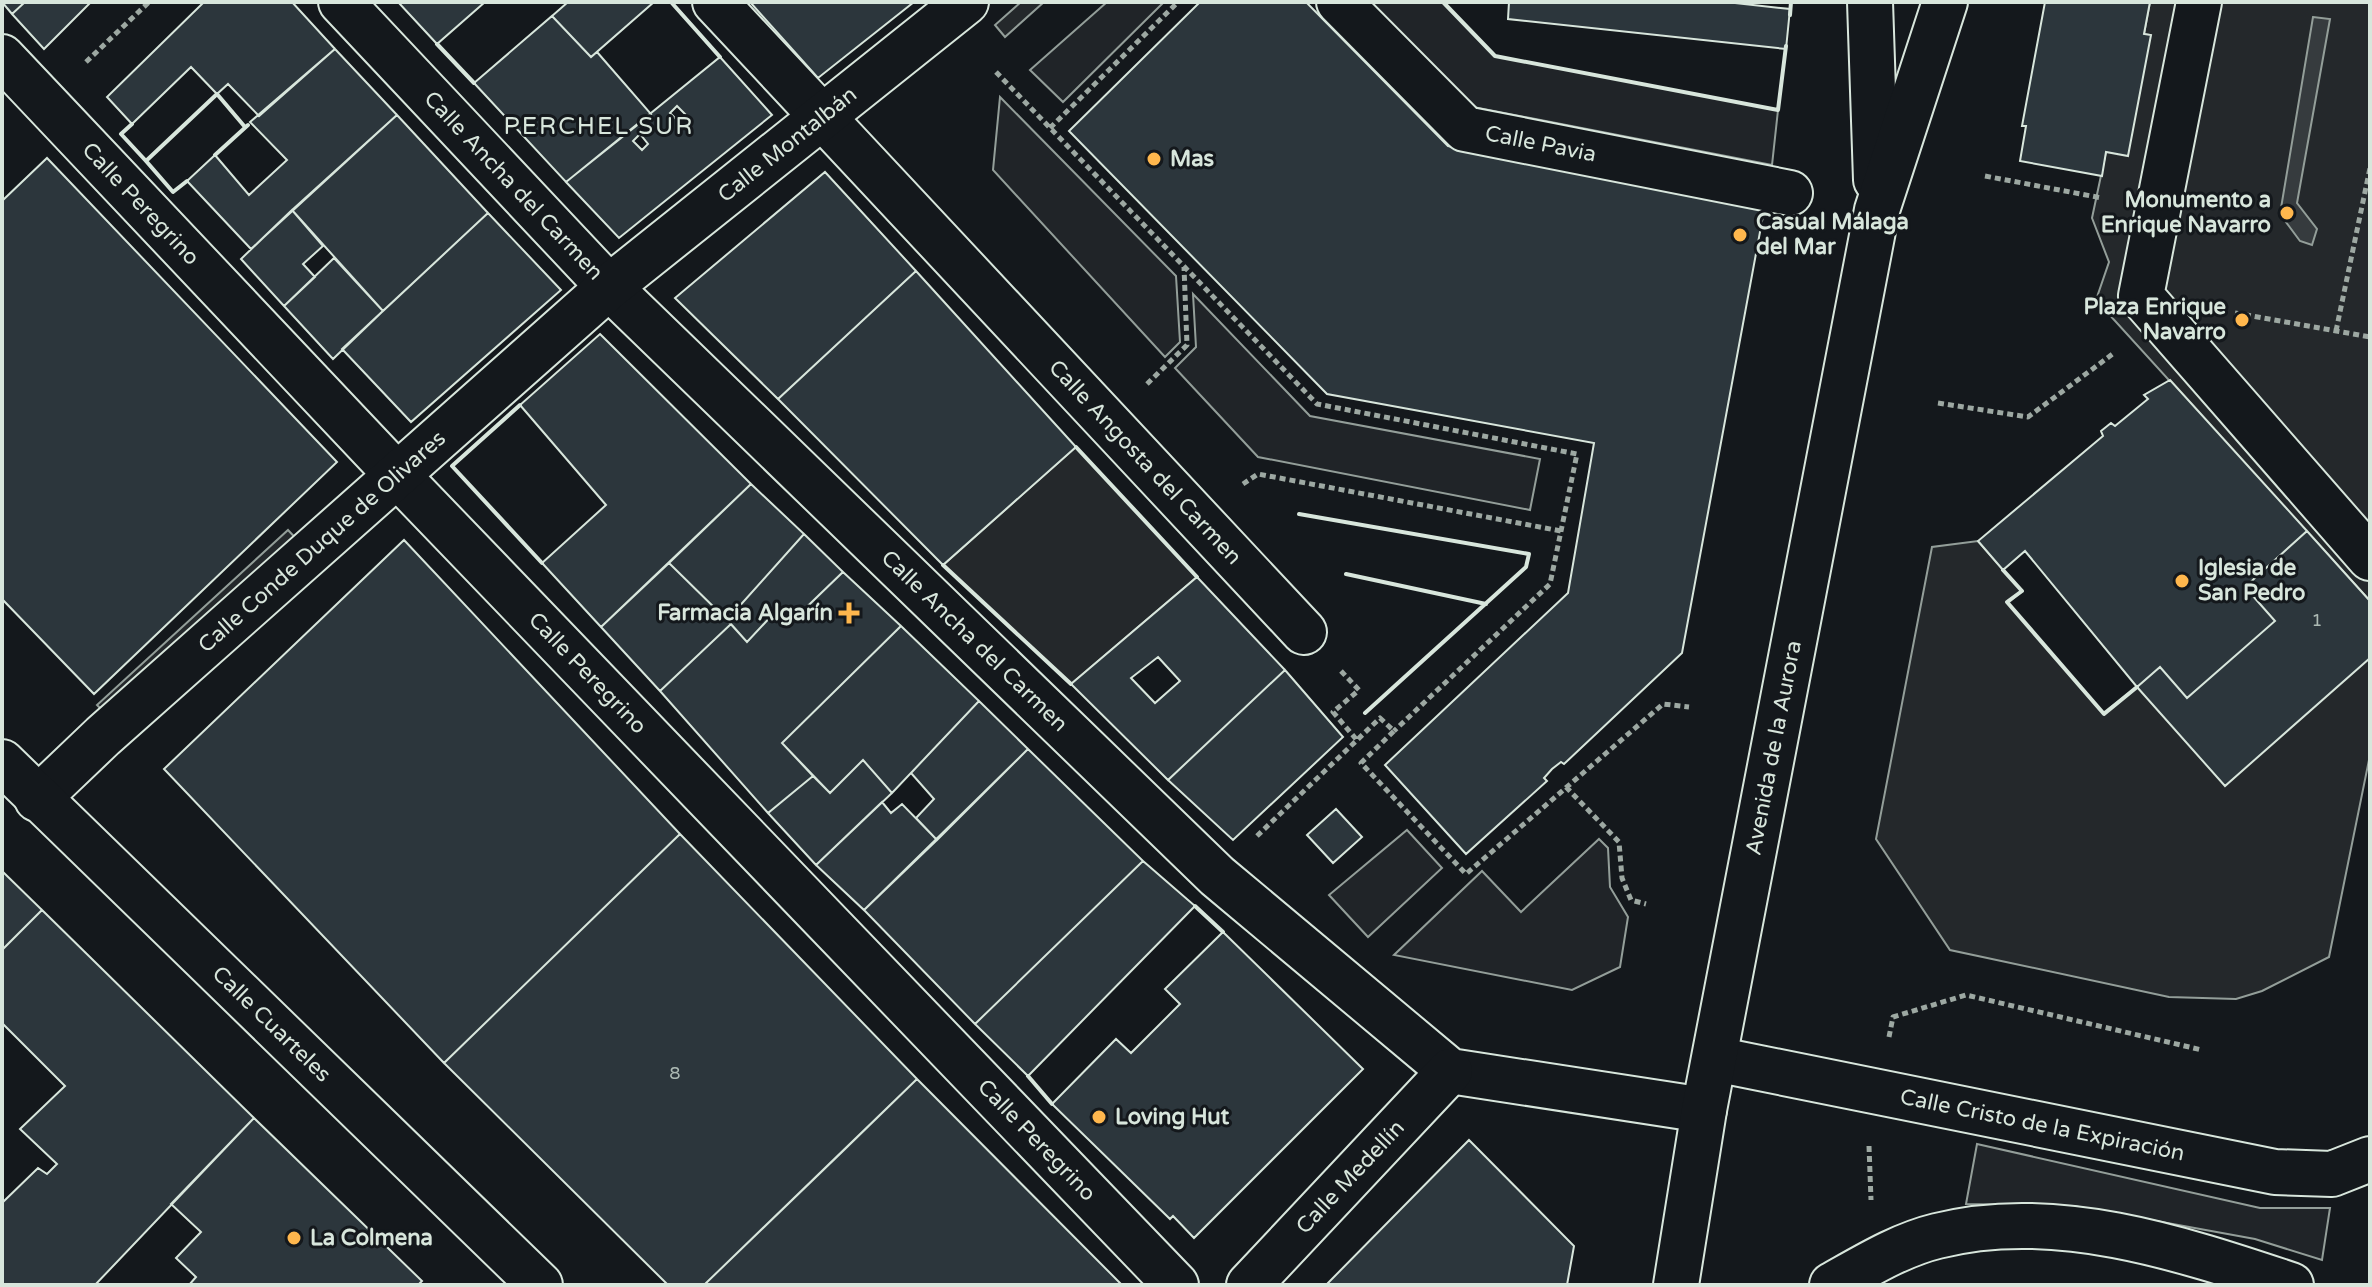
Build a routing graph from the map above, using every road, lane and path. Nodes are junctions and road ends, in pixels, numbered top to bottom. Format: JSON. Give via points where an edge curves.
{"nodes":[{"id":1,"x":149,"y":2,"type":"edge"},
{"id":2,"x":341,"y":2,"type":"edge"},
{"id":3,"x":715,"y":2,"type":"edge"},
{"id":4,"x":966,"y":2,"type":"edge"},
{"id":5,"x":1178,"y":2,"type":"edge"},
{"id":6,"x":1339,"y":2,"type":"edge"},
{"id":7,"x":1870,"y":2,"type":"edge"},
{"id":8,"x":1945,"y":2,"type":"edge"},
{"id":9,"x":2199,"y":2,"type":"edge"},
{"id":10,"x":2,"y":57,"type":"edge"},
{"id":11,"x":996,"y":72,"type":"dead end"},
{"id":12,"x":45,"y":102,"type":"junction"},
{"id":13,"x":824,"y":117,"type":"junction"},
{"id":14,"x":1050,"y":128,"type":"junction"},
{"id":15,"x":2370,"y":168,"type":"edge"},
{"id":16,"x":1985,"y":176,"type":"dead end"},
{"id":17,"x":1790,"y":193,"type":"dead end"},
{"id":18,"x":2158,"y":209,"type":"junction"},
{"id":19,"x":1877,"y":210,"type":"junction"},
{"id":20,"x":1184,"y":266,"type":"junction"},
{"id":21,"x":609,"y":287,"type":"junction"},
{"id":22,"x":2141,"y":296,"type":"junction"},
{"id":23,"x":2231,"y":312,"type":"dead end"},
{"id":24,"x":2336,"y":331,"type":"junction"},
{"id":25,"x":2370,"y":337,"type":"edge"},
{"id":26,"x":1938,"y":403,"type":"dead end"},
{"id":27,"x":1108,"y":422,"type":"junction"},
{"id":28,"x":397,"y":475,"type":"junction"},
{"id":29,"x":1196,"y":516,"type":"junction"},
{"id":30,"x":1561,"y":531,"type":"junction"},
{"id":31,"x":2370,"y":558,"type":"edge"},
{"id":32,"x":1304,"y":632,"type":"joint"},
{"id":33,"x":1689,"y":707,"type":"dead end"},
{"id":34,"x":1394,"y":731,"type":"junction"},
{"id":35,"x":1356,"y":739,"type":"junction"},
{"id":36,"x":2,"y":762,"type":"edge"},
{"id":37,"x":1566,"y":787,"type":"junction"},
{"id":38,"x":37,"y":799,"type":"junction"},
{"id":39,"x":1217,"y":876,"type":"junction"},
{"id":40,"x":1646,"y":904,"type":"dead end"},
{"id":41,"x":1887,"y":1043,"type":"dead end"},
{"id":42,"x":2202,"y":1050,"type":"dead end"},
{"id":43,"x":1715,"y":1059,"type":"junction"},
{"id":44,"x":1450,"y":1071,"type":"junction"},
{"id":45,"x":1704,"y":1110,"type":"junction"},
{"id":46,"x":1872,"y":1136,"type":"dead end"},
{"id":47,"x":2370,"y":1159,"type":"edge"},
{"id":48,"x":1872,"y":1210,"type":"dead end"},
{"id":49,"x":540,"y":1285,"type":"edge"},
{"id":50,"x":1176,"y":1285,"type":"edge"},
{"id":51,"x":1249,"y":1285,"type":"edge"},
{"id":52,"x":1676,"y":1285,"type":"edge"},
{"id":53,"x":1832,"y":1285,"type":"edge"},
{"id":54,"x":2291,"y":1285,"type":"edge"}],
"edges":[{"from":1,"to":12,"type":"path"},
{"from":2,"to":21,"type":"street","name":"Calle Ancha del Carmen"},
{"from":3,"to":13,"type":"street","name":"Calle Angosta del Carmen"},
{"from":4,"to":13,"type":"street","name":"Calle Montalbán"},
{"from":5,"to":14,"type":"path"},
{"from":6,"to":17,"type":"street","name":"Calle Pavia","via":[[1465,129]]},
{"from":7,"to":19,"type":"street","name":"Avenida de la Aurora"},
{"from":8,"to":19,"type":"street","name":"Avenida de la Aurora"},
{"from":9,"to":18,"type":"street"},
{"from":10,"to":12,"type":"street","name":"Calle Peregrino"},
{"from":11,"to":14,"type":"path"},
{"from":12,"to":28,"type":"street","name":"Calle Peregrino"},
{"from":13,"to":21,"type":"street","name":"Calle Montalbán"},
{"from":13,"to":27,"type":"street","name":"Calle Angosta del Carmen"},
{"from":14,"to":20,"type":"path"},
{"from":15,"to":24,"type":"path"},
{"from":16,"to":18,"type":"path"},
{"from":18,"to":22,"type":"street"},
{"from":19,"to":43,"type":"street","name":"Avenida de la Aurora"},
{"from":20,"to":27,"type":"path","via":[[1187,345]]},
{"from":20,"to":30,"type":"path","via":[[1317,404],[1577,454]]},
{"from":21,"to":28,"type":"street","name":"Calle Conde Duque de Olivares"},
{"from":21,"to":39,"type":"street","name":"Calle Ancha del Carmen"},
{"from":22,"to":26,"type":"path","via":[[2132,340],[2028,417]]},
{"from":22,"to":31,"type":"street"},
{"from":23,"to":24,"type":"path"},
{"from":24,"to":25,"type":"path"},
{"from":27,"to":29,"type":"street","name":"Calle Angosta del Carmen"},
{"from":28,"to":38,"type":"street","name":"Calle Conde Duque de Olivares"},
{"from":28,"to":50,"type":"street","name":"Calle Peregrino"},
{"from":29,"to":30,"type":"path","via":[[1258,474]]},
{"from":29,"to":32,"type":"street","name":"Calle Angosta del Carmen"},
{"from":30,"to":34,"type":"path","via":[[1550,584]]},
{"from":32,"to":35,"type":"path","via":[[1359,690],[1333,712]]},
{"from":33,"to":37,"type":"path","via":[[1663,704]]},
{"from":34,"to":35,"type":"path","via":[[1380,718]]},
{"from":34,"to":37,"type":"path","via":[[1361,763],[1466,874]]},
{"from":35,"to":39,"type":"path"},
{"from":36,"to":38,"type":"street","name":"Calle Cuarteles"},
{"from":37,"to":40,"type":"path","via":[[1619,842],[1622,878],[1631,900]]},
{"from":38,"to":49,"type":"street","name":"Calle Cuarteles"},
{"from":39,"to":44,"type":"street","name":"Calle Ancha del Carmen"},
{"from":41,"to":42,"type":"path","via":[[1893,1017],[1966,995]]},
{"from":43,"to":45,"type":"street","name":"Avenida de la Aurora"},
{"from":43,"to":47,"type":"street","name":"Calle Cristo de la Expiración","via":[[2275,1172],[2332,1174]]},
{"from":44,"to":45,"type":"street"},
{"from":44,"to":51,"type":"street","name":"Calle Medellín"},
{"from":45,"to":52,"type":"street","name":"Avenida de la Aurora"},
{"from":46,"to":48,"type":"path"},
{"from":53,"to":54,"type":"street","via":[[1882,1257],[1936,1236],[1997,1225],[2132,1239]]}]}
